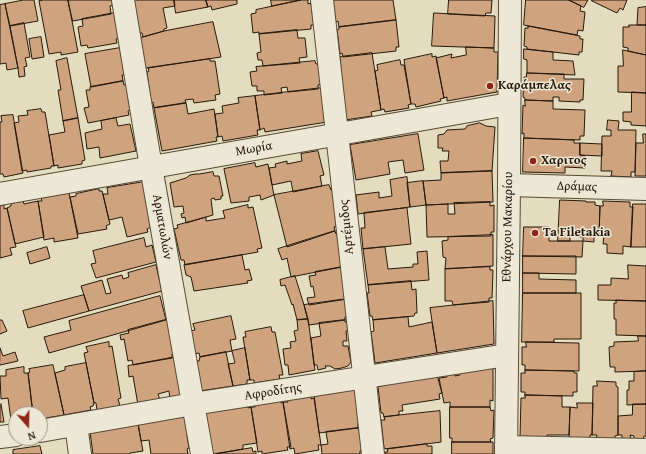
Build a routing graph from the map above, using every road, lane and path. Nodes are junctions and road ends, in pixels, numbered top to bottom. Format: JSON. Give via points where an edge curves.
{"nodes":[{"id":1,"x":123,"y":0,"type":"edge"},
{"id":2,"x":322,"y":0,"type":"edge"},
{"id":3,"x":510,"y":0,"type":"edge"},
{"id":4,"x":509,"y":104,"type":"junction"},
{"id":5,"x":337,"y":134,"type":"junction"},
{"id":6,"x":151,"y":167,"type":"junction"},
{"id":7,"x":509,"y":185,"type":"junction"},
{"id":8,"x":646,"y":189,"type":"edge"},
{"id":9,"x":0,"y":194,"type":"edge"},
{"id":10,"x":507,"y":355,"type":"junction"},
{"id":11,"x":364,"y":377,"type":"junction"},
{"id":12,"x":193,"y":404,"type":"junction"},
{"id":13,"x":76,"y":425,"type":"junction"},
{"id":14,"x":48,"y":430,"type":"edge"},
{"id":15,"x":646,"y":450,"type":"edge"},
{"id":16,"x":506,"y":451,"type":"edge"},
{"id":17,"x":80,"y":454,"type":"edge"},
{"id":18,"x":202,"y":454,"type":"edge"},
{"id":19,"x":373,"y":454,"type":"edge"}],
"edges":[{"from":1,"to":6,"type":"street","name":"Αρματωλών"},
{"from":2,"to":5,"type":"street","name":"Αρτέμιδος"},
{"from":3,"to":4,"type":"street","name":"Εθνάρχου Μακαρίου"},
{"from":4,"to":5,"type":"street","name":"Μωρία"},
{"from":4,"to":7,"type":"street","name":"Εθνάρχου Μακαρίου"},
{"from":5,"to":6,"type":"street","name":"Μωρία"},
{"from":5,"to":11,"type":"street","name":"Αρτέμιδος"},
{"from":6,"to":9,"type":"street","name":"Μωρία"},
{"from":6,"to":12,"type":"street","name":"Αρματωλών"},
{"from":7,"to":8,"type":"street","name":"Δράμας"},
{"from":7,"to":10,"type":"street","name":"Εθνάρχου Μακαρίου"},
{"from":10,"to":11,"type":"street","name":"Αφροδίτης"},
{"from":10,"to":16,"type":"street","name":"Εθνάρχου Μακαρίου"},
{"from":11,"to":12,"type":"street","name":"Αφροδίτης"},
{"from":11,"to":19,"type":"street","name":"Αρτέμιδος"},
{"from":12,"to":13,"type":"street","name":"Αφροδίτης"},
{"from":12,"to":18,"type":"street","name":"Αρματωλών"},
{"from":13,"to":14,"type":"street","name":"Αφροδίτης"},
{"from":13,"to":17,"type":"street"},
{"from":15,"to":16,"type":"street"}]}
